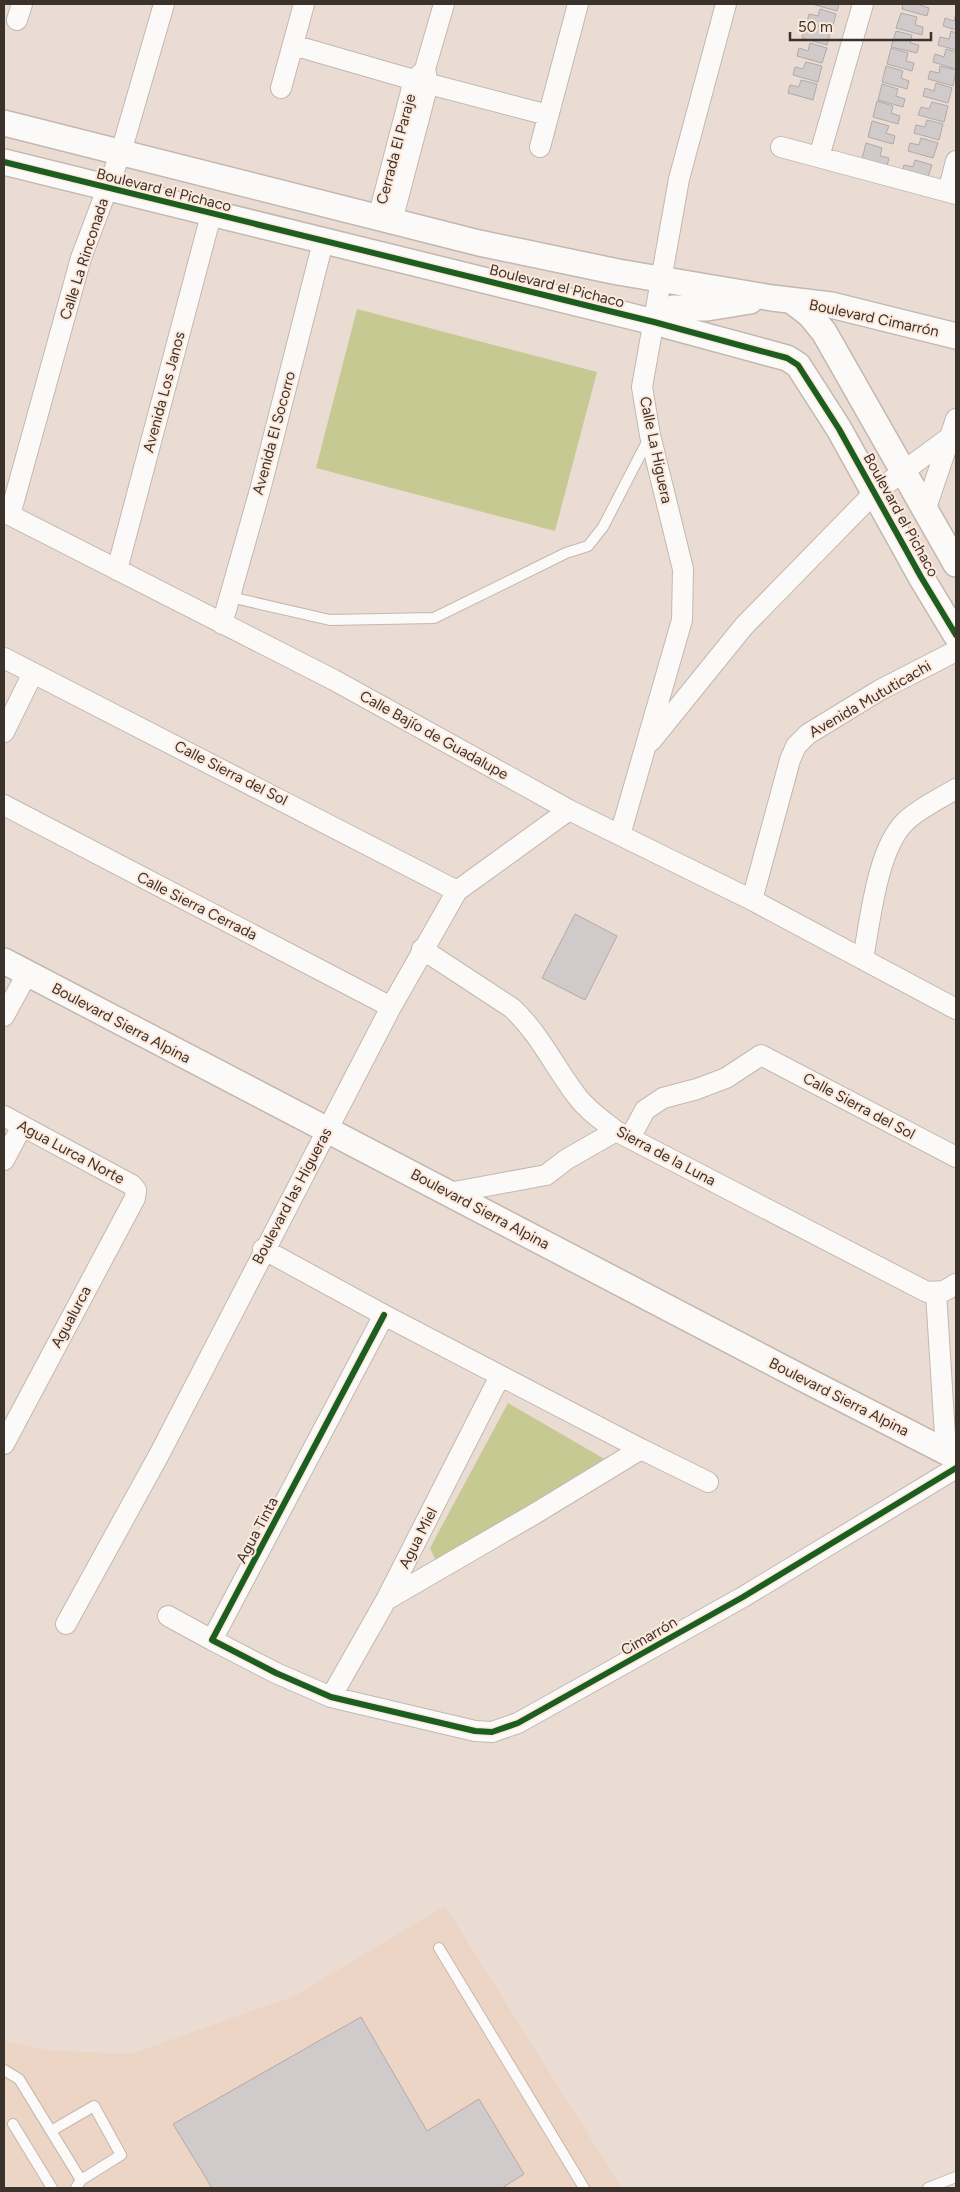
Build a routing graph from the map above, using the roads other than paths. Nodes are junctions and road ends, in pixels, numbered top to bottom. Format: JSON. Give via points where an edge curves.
{"nodes":[{"id":1,"x":164,"y":4,"type":"edge"},
{"id":2,"x":304,"y":4,"type":"edge"},
{"id":3,"x":444,"y":4,"type":"edge"},
{"id":4,"x":578,"y":4,"type":"edge"},
{"id":5,"x":726,"y":4,"type":"edge"},
{"id":6,"x":863,"y":4,"type":"edge"},
{"id":7,"x":293,"y":46,"type":"junction"},
{"id":8,"x":422,"y":78,"type":"junction"},
{"id":9,"x":281,"y":88,"type":"dead end"},
{"id":10,"x":548,"y":115,"type":"junction"},
{"id":11,"x":4,"y":123,"type":"edge"},
{"id":12,"x":781,"y":147,"type":"dead end"},
{"id":13,"x":540,"y":148,"type":"dead end"},
{"id":14,"x":122,"y":152,"type":"junction"},
{"id":15,"x":819,"y":158,"type":"junction"},
{"id":16,"x":956,"y":161,"type":"edge"},
{"id":17,"x":4,"y":162,"type":"edge"},
{"id":18,"x":107,"y":189,"type":"junction"},
{"id":19,"x":952,"y":193,"type":"edge"},
{"id":20,"x":212,"y":215,"type":"junction"},
{"id":21,"x":385,"y":219,"type":"junction"},
{"id":22,"x":324,"y":242,"type":"junction"},
{"id":23,"x":663,"y":280,"type":"junction"},
{"id":24,"x":782,"y":300,"type":"junction"},
{"id":25,"x":654,"y":322,"type":"junction"},
{"id":26,"x":956,"y":336,"type":"edge"},
{"id":27,"x":953,"y":428,"type":"edge"},
{"id":28,"x":650,"y":435,"type":"junction"},
{"id":29,"x":902,"y":472,"type":"junction"},
{"id":30,"x":874,"y":493,"type":"junction"},
{"id":31,"x":925,"y":511,"type":"junction"},
{"id":32,"x":7,"y":514,"type":"edge"},
{"id":33,"x":956,"y":564,"type":"edge"},
{"id":34,"x":117,"y":570,"type":"junction"},
{"id":35,"x":230,"y":597,"type":"junction"},
{"id":36,"x":222,"y":624,"type":"junction"},
{"id":37,"x":956,"y":635,"type":"edge"},
{"id":38,"x":956,"y":651,"type":"edge"},
{"id":39,"x":4,"y":658,"type":"edge"},
{"id":40,"x":32,"y":673,"type":"junction"},
{"id":41,"x":4,"y":732,"type":"edge"},
{"id":42,"x":643,"y":750,"type":"junction"},
{"id":43,"x":956,"y":789,"type":"edge"},
{"id":44,"x":4,"y":805,"type":"edge"},
{"id":45,"x":569,"y":810,"type":"junction"},
{"id":46,"x":620,"y":835,"type":"junction"},
{"id":47,"x":457,"y":891,"type":"junction"},
{"id":48,"x":752,"y":900,"type":"junction"},
{"id":49,"x":422,"y":949,"type":"junction"},
{"id":50,"x":863,"y":959,"type":"junction"},
{"id":51,"x":4,"y":961,"type":"edge"},
{"id":52,"x":27,"y":974,"type":"junction"},
{"id":53,"x":391,"y":1006,"type":"junction"},
{"id":54,"x":956,"y":1008,"type":"edge"},
{"id":55,"x":4,"y":1016,"type":"edge"},
{"id":56,"x":4,"y":1116,"type":"edge"},
{"id":57,"x":22,"y":1126,"type":"junction"},
{"id":58,"x":327,"y":1130,"type":"junction"},
{"id":59,"x":623,"y":1134,"type":"junction"},
{"id":60,"x":956,"y":1157,"type":"edge"},
{"id":61,"x":4,"y":1160,"type":"edge"},
{"id":62,"x":136,"y":1190,"type":"joint"},
{"id":63,"x":449,"y":1193,"type":"junction"},
{"id":64,"x":263,"y":1249,"type":"junction"},
{"id":65,"x":956,"y":1284,"type":"edge"},
{"id":66,"x":936,"y":1293,"type":"junction"},
{"id":67,"x":384,"y":1315,"type":"junction"},
{"id":68,"x":500,"y":1376,"type":"junction"},
{"id":69,"x":4,"y":1444,"type":"edge"},
{"id":70,"x":641,"y":1449,"type":"junction"},
{"id":71,"x":953,"y":1459,"type":"edge"},
{"id":72,"x":708,"y":1482,"type":"dead end"},
{"id":73,"x":386,"y":1600,"type":"junction"},
{"id":74,"x":168,"y":1616,"type":"dead end"},
{"id":75,"x":66,"y":1624,"type":"dead end"},
{"id":76,"x":212,"y":1640,"type":"junction"},
{"id":77,"x":331,"y":1697,"type":"junction"},
{"id":78,"x":439,"y":1948,"type":"dead end"},
{"id":79,"x":4,"y":2070,"type":"edge"},
{"id":80,"x":13,"y":2124,"type":"dead end"},
{"id":81,"x":51,"y":2131,"type":"junction"},
{"id":82,"x":956,"y":2177,"type":"edge"},
{"id":83,"x":78,"y":2184,"type":"edge"},
{"id":84,"x":52,"y":2188,"type":"edge"},
{"id":85,"x":584,"y":2188,"type":"edge"},
{"id":86,"x":928,"y":2188,"type":"edge"}],
"edges":[{"from":1,"to":14,"type":"street","name":"Calle La Rinconada"},
{"from":2,"to":7,"type":"street"},
{"from":3,"to":8,"type":"street","name":"Cerrada El Paraje"},
{"from":4,"to":10,"type":"street"},
{"from":5,"to":23,"type":"street","name":"Calle La Higuera","via":[[679,179]]},
{"from":6,"to":15,"type":"street"},
{"from":7,"to":8,"type":"street","name":"Cerrada El Paraje"},
{"from":7,"to":9,"type":"street"},
{"from":8,"to":10,"type":"street","name":"Cerrada El Paraje"},
{"from":8,"to":21,"type":"street","name":"Cerrada El Paraje"},
{"from":10,"to":13,"type":"street"},
{"from":11,"to":14,"type":"street","name":"Boulevard el Pichaco"},
{"from":12,"to":15,"type":"street"},
{"from":14,"to":18,"type":"street","name":"Calle La Rinconada"},
{"from":14,"to":21,"type":"street","name":"Boulevard el Pichaco"},
{"from":15,"to":19,"type":"street"},
{"from":16,"to":19,"type":"street"},
{"from":17,"to":18,"type":"street","name":"Boulevard el Pichaco"},
{"from":18,"to":20,"type":"street","name":"Boulevard el Pichaco"},
{"from":18,"to":32,"type":"street","name":"Calle La Rinconada","via":[[81,258]]},
{"from":20,"to":22,"type":"street","name":"Boulevard el Pichaco"},
{"from":20,"to":34,"type":"street","name":"Avenida Los Janos"},
{"from":21,"to":23,"type":"street","name":"Boulevard el Pichaco","via":[[564,261]]},
{"from":22,"to":25,"type":"street","name":"Boulevard el Pichaco"},
{"from":22,"to":35,"type":"street","name":"Avenida El Socorro"},
{"from":23,"to":24,"type":"street","name":"Boulevard el Pichaco"},
{"from":23,"to":25,"type":"street","name":"Calle La Higuera"},
{"from":24,"to":25,"type":"street","via":[[673,308],[663,312]]},
{"from":24,"to":26,"type":"street","name":"Boulevard Cimarrón","via":[[831,305]]},
{"from":24,"to":29,"type":"street","name":"Boulevard el Pichaco","via":[[810,315],[824,332]]},
{"from":25,"to":28,"type":"street","name":"Calle La Higuera","via":[[642,387]]},
{"from":25,"to":30,"type":"street","name":"Boulevard el Pichaco","via":[[786,358],[798,365],[839,429]]},
{"from":27,"to":29,"type":"street"},
{"from":27,"to":31,"type":"street"},
{"from":28,"to":35,"type":"lane","via":[[602,527],[588,546],[566,553],[434,618],[330,620]]},
{"from":28,"to":42,"type":"street","name":"Calle La Higuera","via":[[683,569],[682,620]]},
{"from":29,"to":30,"type":"street"},
{"from":29,"to":31,"type":"street","name":"Boulevard el Pichaco"},
{"from":30,"to":37,"type":"street","name":"Boulevard el Pichaco"},
{"from":30,"to":42,"type":"street","via":[[744,626]]},
{"from":31,"to":33,"type":"street","name":"Boulevard el Pichaco"},
{"from":32,"to":34,"type":"street","name":"Calle Bajío de Guadalupe"},
{"from":34,"to":36,"type":"street","name":"Calle Bajío de Guadalupe"},
{"from":35,"to":36,"type":"street","name":"Avenida El Socorro"},
{"from":36,"to":45,"type":"street","name":"Calle Bajío de Guadalupe","via":[[334,680]]},
{"from":38,"to":48,"type":"street","name":"Avenida Mututicachi","via":[[880,690],[808,734],[796,746]]},
{"from":39,"to":40,"type":"street","name":"Calle Sierra del Sol"},
{"from":40,"to":41,"type":"street"},
{"from":40,"to":47,"type":"street","name":"Calle Sierra del Sol"},
{"from":42,"to":46,"type":"street","name":"Calle La Higuera"},
{"from":43,"to":50,"type":"street","via":[[905,821],[893,838],[882,866]]},
{"from":44,"to":53,"type":"street","name":"Calle Sierra Cerrada"},
{"from":45,"to":46,"type":"street","name":"Calle Bajío de Guadalupe"},
{"from":45,"to":47,"type":"street","name":"Boulevard las Higueras"},
{"from":46,"to":48,"type":"street","name":"Calle Bajío de Guadalupe"},
{"from":47,"to":49,"type":"street","name":"Boulevard las Higueras"},
{"from":48,"to":50,"type":"street","name":"Calle Bajío de Guadalupe"},
{"from":49,"to":53,"type":"street","name":"Boulevard las Higueras"},
{"from":49,"to":59,"type":"street","name":"Sierra de la Luna","via":[[524,1019],[577,1097]]},
{"from":50,"to":54,"type":"street","name":"Calle Bajío de Guadalupe"},
{"from":51,"to":52,"type":"street","name":"Boulevard Sierra Alpina"},
{"from":52,"to":55,"type":"street"},
{"from":52,"to":58,"type":"street","name":"Boulevard Sierra Alpina"},
{"from":53,"to":58,"type":"street","name":"Boulevard las Higueras"},
{"from":56,"to":57,"type":"street","name":"Agua Lurca Norte"},
{"from":57,"to":61,"type":"street"},
{"from":57,"to":62,"type":"street","name":"Agua Lurca Norte"},
{"from":58,"to":63,"type":"street","name":"Boulevard Sierra Alpina"},
{"from":58,"to":64,"type":"street","name":"Boulevard las Higueras"},
{"from":59,"to":60,"type":"street","name":"Calle Sierra del Sol","via":[[645,1110],[663,1098],[726,1078],[761,1055]]},
{"from":59,"to":63,"type":"street","via":[[567,1159],[546,1175]]},
{"from":59,"to":66,"type":"street","name":"Sierra de la Luna","via":[[927,1292]]},
{"from":62,"to":69,"type":"street","name":"Agualurca","via":[[135,1198]]},
{"from":63,"to":71,"type":"street","name":"Boulevard Sierra Alpina"},
{"from":64,"to":67,"type":"street"},
{"from":64,"to":75,"type":"street","name":"Boulevard las Higueras","via":[[160,1453]]},
{"from":65,"to":66,"type":"street"},
{"from":66,"to":71,"type":"street"},
{"from":67,"to":68,"type":"street"},
{"from":67,"to":76,"type":"street","name":"Agua Tinta"},
{"from":68,"to":70,"type":"street"},
{"from":68,"to":73,"type":"street","name":"Agua Miel"},
{"from":70,"to":72,"type":"street"},
{"from":70,"to":73,"type":"street"},
{"from":71,"to":77,"type":"street","name":"Cimarrón","via":[[743,1597],[518,1723],[492,1732],[475,1731]]},
{"from":73,"to":77,"type":"street","name":"Agua Miel"},
{"from":74,"to":76,"type":"street"},
{"from":76,"to":77,"type":"street"},
{"from":78,"to":85,"type":"lane"},
{"from":79,"to":81,"type":"lane","via":[[19,2079]]},
{"from":80,"to":84,"type":"lane"},
{"from":81,"to":83,"type":"lane"},
{"from":81,"to":83,"type":"lane","via":[[94,2106],[121,2155]]},
{"from":82,"to":86,"type":"lane"}]}
